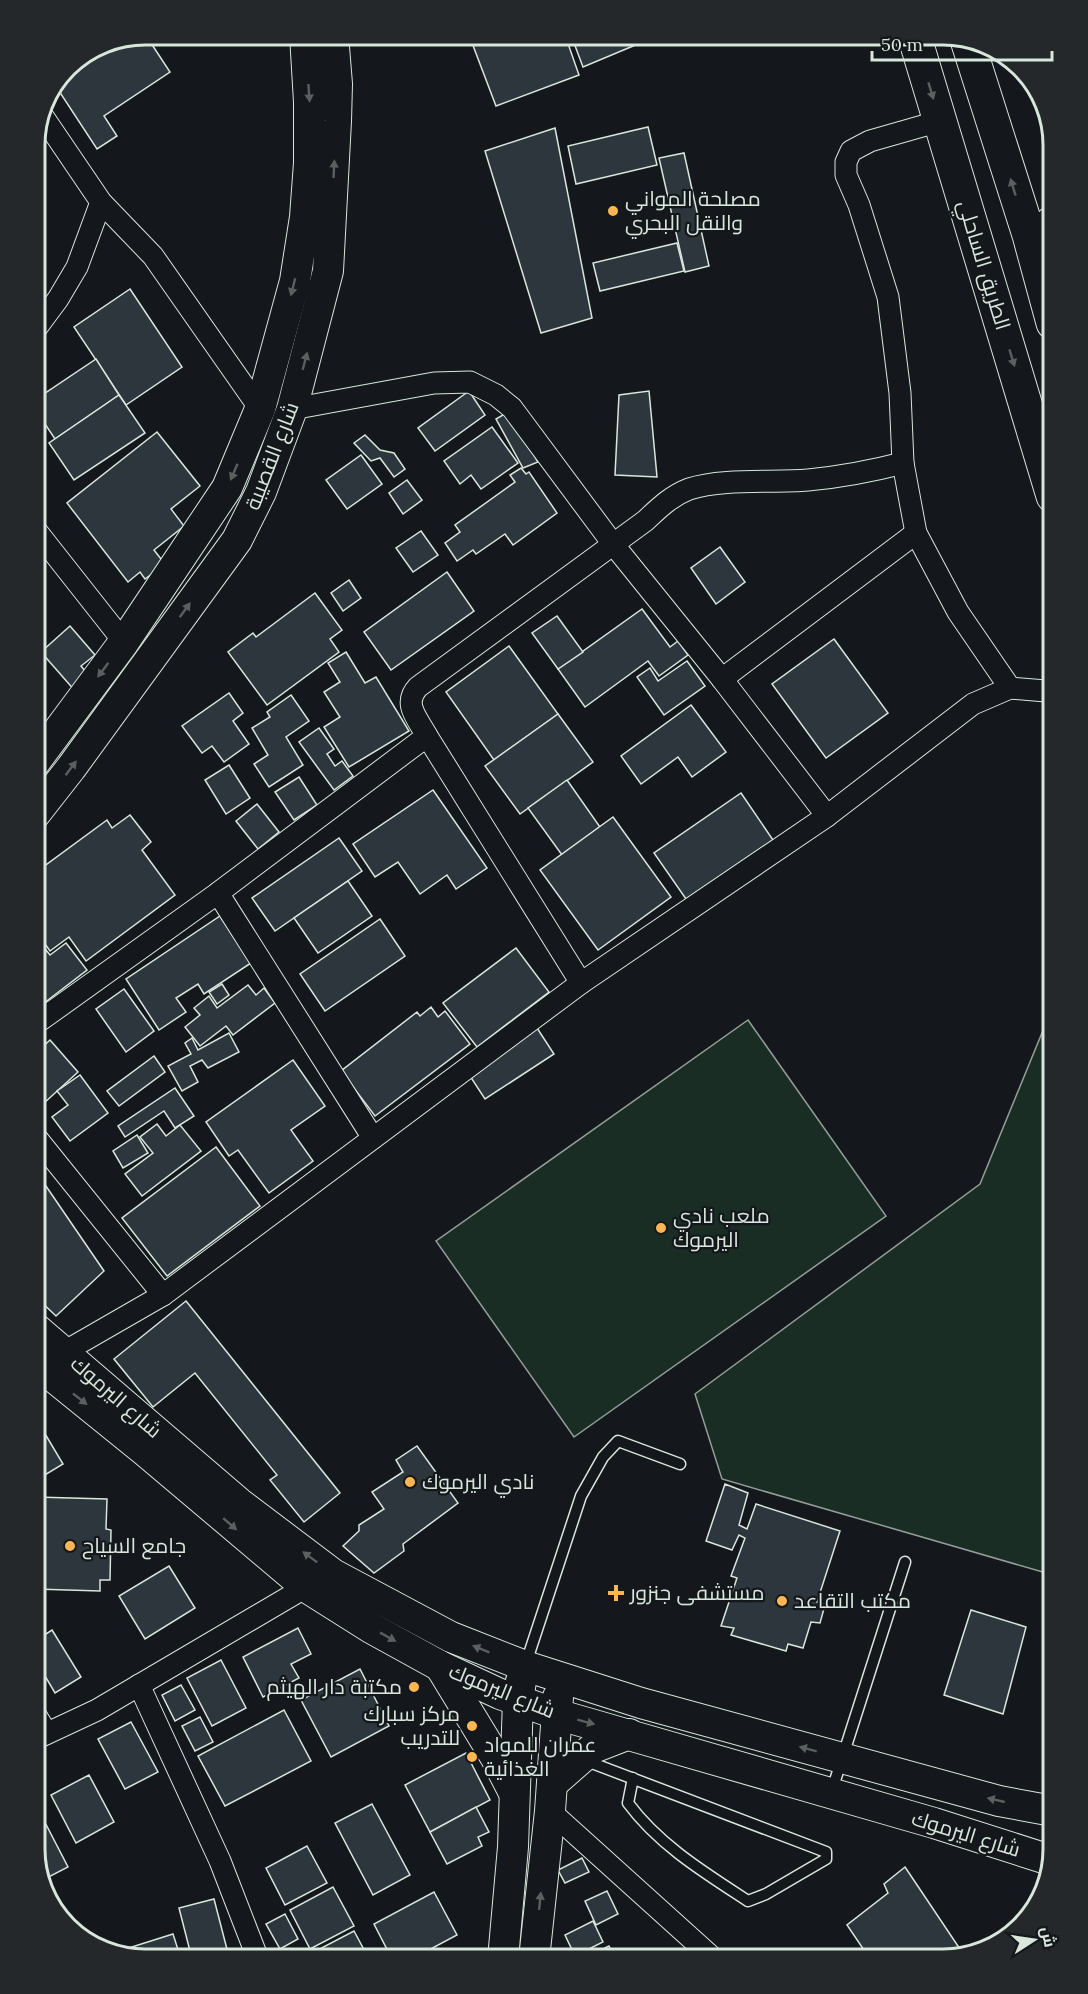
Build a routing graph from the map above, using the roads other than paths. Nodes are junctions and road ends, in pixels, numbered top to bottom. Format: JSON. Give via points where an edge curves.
{"nodes":[{"id":1,"x":306,"y":45,"type":"edge"},
{"id":2,"x":334,"y":45,"type":"edge"},
{"id":3,"x":917,"y":45,"type":"edge"},
{"id":4,"x":970,"y":49,"type":"edge"},
{"id":5,"x":940,"y":121,"type":"junction"},
{"id":6,"x":47,"y":123,"type":"edge"},
{"id":7,"x":100,"y":202,"type":"junction"},
{"id":8,"x":1043,"y":223,"type":"edge"},
{"id":9,"x":1029,"y":235,"type":"junction"},
{"id":10,"x":1043,"y":271,"type":"edge"},
{"id":11,"x":45,"y":317,"type":"edge"},
{"id":12,"x":260,"y":409,"type":"junction"},
{"id":13,"x":292,"y":409,"type":"junction"},
{"id":14,"x":903,"y":463,"type":"junction"},
{"id":15,"x":1043,"y":463,"type":"edge"},
{"id":16,"x":916,"y":533,"type":"junction"},
{"id":17,"x":45,"y":542,"type":"edge"},
{"id":18,"x":613,"y":544,"type":"junction"},
{"id":19,"x":124,"y":642,"type":"junction"},
{"id":20,"x":722,"y":679,"type":"junction"},
{"id":21,"x":1010,"y":688,"type":"junction"},
{"id":22,"x":1043,"y":691,"type":"edge"},
{"id":23,"x":427,"y":736,"type":"junction"},
{"id":24,"x":45,"y":749,"type":"edge"},
{"id":25,"x":45,"y":801,"type":"edge"},
{"id":26,"x":827,"y":816,"type":"junction"},
{"id":27,"x":218,"y":893,"type":"junction"},
{"id":28,"x":580,"y":983,"type":"junction"},
{"id":29,"x":45,"y":1017,"type":"edge"},
{"id":30,"x":373,"y":1138,"type":"junction"},
{"id":31,"x":45,"y":1148,"type":"edge"},
{"id":32,"x":163,"y":1295,"type":"junction"},
{"id":33,"x":45,"y":1362,"type":"edge"},
{"id":34,"x":45,"y":1364,"type":"edge"},
{"id":35,"x":45,"y":1365,"type":"edge"},
{"id":36,"x":680,"y":1464,"type":"dead end"},
{"id":37,"x":904,"y":1563,"type":"dead end"},
{"id":38,"x":306,"y":1587,"type":"junction"},
{"id":39,"x":440,"y":1666,"type":"junction"},
{"id":40,"x":525,"y":1666,"type":"junction"},
{"id":41,"x":561,"y":1677,"type":"junction"},
{"id":42,"x":140,"y":1685,"type":"junction"},
{"id":43,"x":518,"y":1700,"type":"junction"},
{"id":44,"x":555,"y":1714,"type":"junction"},
{"id":45,"x":45,"y":1733,"type":"edge"},
{"id":46,"x":628,"y":1734,"type":"junction"},
{"id":47,"x":843,"y":1758,"type":"junction"},
{"id":48,"x":582,"y":1760,"type":"junction"},
{"id":49,"x":633,"y":1778,"type":"junction"},
{"id":50,"x":514,"y":1793,"type":"junction"},
{"id":51,"x":831,"y":1794,"type":"junction"},
{"id":52,"x":551,"y":1797,"type":"junction"},
{"id":53,"x":1043,"y":1809,"type":"edge"},
{"id":54,"x":1042,"y":1858,"type":"edge"},
{"id":55,"x":254,"y":1949,"type":"edge"},
{"id":56,"x":503,"y":1949,"type":"edge"},
{"id":57,"x":535,"y":1949,"type":"edge"},
{"id":58,"x":704,"y":1949,"type":"edge"}],
"edges":[{"from":1,"to":12,"type":"main road","one_way":true,"via":[[309,163],[305,217],[295,280]]},
{"from":13,"to":2,"type":"main road","name":"شارع القصيبة","one_way":true,"via":[[328,271],[336,121]]},
{"from":3,"to":5,"type":"highway","name":"الطريق الساحلي","one_way":true},
{"from":9,"to":4,"type":"highway","one_way":true},
{"from":5,"to":14,"type":"street","via":[[870,141],[851,151],[846,162],[846,175],[888,297],[900,393]]},
{"from":5,"to":15,"type":"highway","name":"الطريق الساحلي","one_way":true},
{"from":6,"to":7,"type":"street"},
{"from":7,"to":11,"type":"street","via":[[78,267]]},
{"from":7,"to":12,"type":"street","via":[[153,256]]},
{"from":8,"to":9,"type":"street"},
{"from":9,"to":10,"type":"highway"},
{"from":12,"to":19,"type":"main road","one_way":true,"via":[[227,488]]},
{"from":13,"to":18,"type":"street","via":[[434,383],[470,382],[496,394],[512,408]]},
{"from":25,"to":13,"type":"main road","name":"شارع القصيبة","one_way":true,"via":[[237,540],[261,492]]},
{"from":14,"to":16,"type":"street"},
{"from":14,"to":18,"type":"street","via":[[809,480],[689,489],[669,499]]},
{"from":16,"to":20,"type":"street"},
{"from":16,"to":21,"type":"street","via":[[958,612]]},
{"from":17,"to":19,"type":"street"},
{"from":18,"to":20,"type":"street"},
{"from":18,"to":23,"type":"street","via":[[418,687],[410,699],[411,707]]},
{"from":19,"to":24,"type":"main road","one_way":true},
{"from":20,"to":26,"type":"street"},
{"from":21,"to":22,"type":"street"},
{"from":21,"to":26,"type":"street","via":[[973,704]]},
{"from":23,"to":27,"type":"street"},
{"from":23,"to":28,"type":"street"},
{"from":26,"to":28,"type":"street"},
{"from":27,"to":29,"type":"street"},
{"from":27,"to":30,"type":"street"},
{"from":28,"to":30,"type":"street"},
{"from":30,"to":32,"type":"street"},
{"from":31,"to":32,"type":"street"},
{"from":32,"to":33,"type":"street"},
{"from":40,"to":34,"type":"main road","name":"شارع اليرموك","one_way":true,"via":[[451,1637],[333,1575]]},
{"from":35,"to":38,"type":"main road","name":"شارع اليرموك","one_way":true},
{"from":36,"to":40,"type":"lane","via":[[618,1441],[603,1457],[581,1496]]},
{"from":37,"to":47,"type":"lane"},
{"from":38,"to":39,"type":"main road","name":"شارع اليرموك","one_way":true},
{"from":38,"to":42,"type":"street"},
{"from":39,"to":43,"type":"main road","name":"شارع اليرموك"},
{"from":39,"to":50,"type":"main road"},
{"from":40,"to":41,"type":"main road","name":"شارع اليرموك"},
{"from":40,"to":43,"type":"main road"},
{"from":41,"to":44,"type":"main road"},
{"from":47,"to":41,"type":"main road","name":"شارع اليرموك","one_way":true},
{"from":42,"to":45,"type":"street","via":[[98,1710]]},
{"from":42,"to":55,"type":"street","via":[[220,1862]]},
{"from":43,"to":44,"type":"main road","name":"شارع اليرموك"},
{"from":43,"to":50,"type":"main road"},
{"from":44,"to":46,"type":"main road","name":"شارع اليرموك","one_way":true},
{"from":44,"to":52,"type":"main road"},
{"from":46,"to":48,"type":"main road","via":[[593,1748]]},
{"from":46,"to":51,"type":"main road","name":"شارع اليرموك"},
{"from":47,"to":51,"type":"lane"},
{"from":53,"to":47,"type":"main road","name":"شارع اليرموك","one_way":true,"via":[[999,1801]]},
{"from":48,"to":49,"type":"lane"},
{"from":48,"to":52,"type":"main road"},
{"from":49,"to":49,"type":"lane","via":[[628,1803],[641,1821],[687,1860],[748,1901],[826,1859],[826,1852]]},
{"from":50,"to":56,"type":"main road"},
{"from":51,"to":54,"type":"main road","name":"شارع اليرموك"},
{"from":57,"to":52,"type":"main road","one_way":true},
{"from":52,"to":58,"type":"street"}]}
